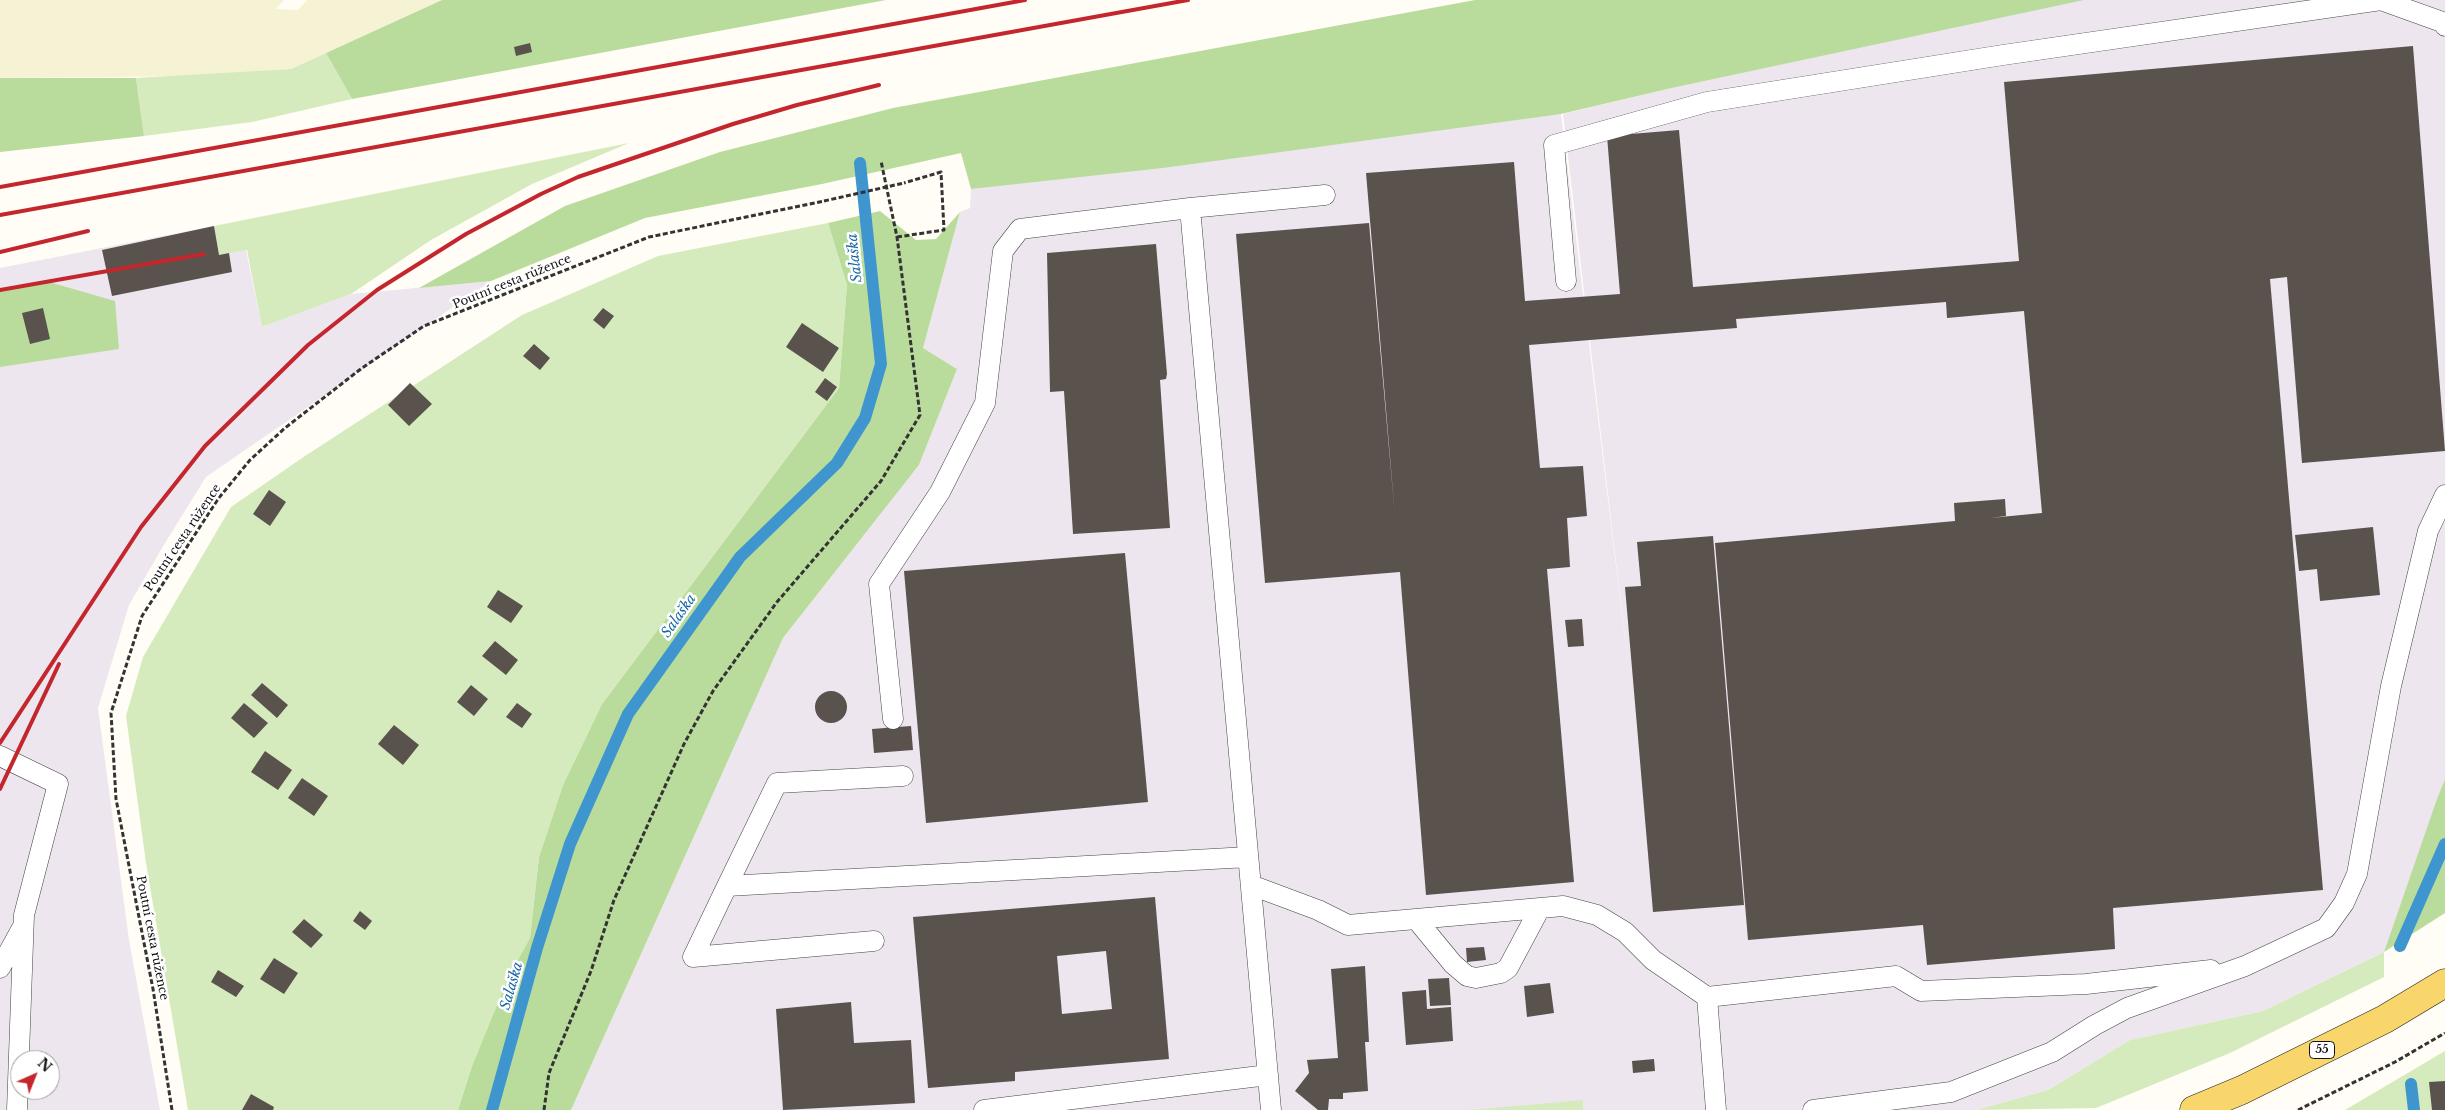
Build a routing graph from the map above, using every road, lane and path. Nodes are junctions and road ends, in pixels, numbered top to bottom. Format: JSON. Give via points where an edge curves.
{"nodes":[{"id":1,"x":2445,"y":26,"type":"edge"},
{"id":2,"x":881,"y":161,"type":"dead end"},
{"id":3,"x":1325,"y":195,"type":"dead end"},
{"id":4,"x":1190,"y":208,"type":"junction"},
{"id":5,"x":897,"y":237,"type":"junction"},
{"id":6,"x":1566,"y":281,"type":"dead end"},
{"id":7,"x":2445,"y":495,"type":"edge"},
{"id":8,"x":893,"y":719,"type":"dead end"},
{"id":9,"x":0,"y":756,"type":"edge"},
{"id":10,"x":903,"y":776,"type":"dead end"},
{"id":11,"x":1248,"y":858,"type":"junction"},
{"id":12,"x":1251,"y":885,"type":"junction"},
{"id":13,"x":728,"y":886,"type":"junction"},
{"id":14,"x":1540,"y":908,"type":"junction"},
{"id":15,"x":1416,"y":919,"type":"junction"},
{"id":16,"x":24,"y":924,"type":"junction"},
{"id":17,"x":874,"y":941,"type":"dead end"},
{"id":18,"x":2245,"y":966,"type":"junction"},
{"id":19,"x":0,"y":968,"type":"edge"},
{"id":20,"x":2444,"y":983,"type":"edge"},
{"id":21,"x":1707,"y":997,"type":"junction"},
{"id":22,"x":2445,"y":1034,"type":"edge"},
{"id":23,"x":1268,"y":1076,"type":"junction"},
{"id":24,"x":17,"y":1110,"type":"edge"},
{"id":25,"x":172,"y":1110,"type":"edge"},
{"id":26,"x":544,"y":1110,"type":"edge"},
{"id":27,"x":984,"y":1110,"type":"edge"},
{"id":28,"x":1271,"y":1110,"type":"edge"},
{"id":29,"x":1716,"y":1110,"type":"edge"},
{"id":30,"x":1813,"y":1110,"type":"edge"},
{"id":31,"x":2194,"y":1110,"type":"edge"},
{"id":32,"x":2298,"y":1110,"type":"edge"}],
"edges":[{"from":1,"to":6,"type":"lane","via":[[2445,23],[2381,0],[1707,102],[1564,142],[1554,145]]},
{"from":2,"to":5,"type":"path"},
{"from":3,"to":4,"type":"lane"},
{"from":4,"to":8,"type":"lane","via":[[1020,229],[1003,251],[985,403],[940,492],[880,584]]},
{"from":4,"to":11,"type":"lane"},
{"from":5,"to":25,"type":"path","name":"Poutní cesta růžence","bridge":true,"via":[[944,230],[941,172],[904,184],[649,237],[424,326],[362,368],[285,428],[250,460],[218,499],[142,616],[111,713],[116,799],[154,989]]},
{"from":5,"to":26,"type":"path","via":[[920,415],[881,481],[777,602],[713,691],[684,744],[614,900],[591,971],[549,1073]]},
{"from":7,"to":18,"type":"lane","via":[[2428,531],[2390,686],[2357,874],[2344,902],[2326,928]]},
{"from":9,"to":16,"type":"lane","via":[[58,784]]},
{"from":10,"to":13,"type":"lane","via":[[777,783]]},
{"from":11,"to":12,"type":"lane"},
{"from":11,"to":13,"type":"lane"},
{"from":12,"to":15,"type":"lane","via":[[1348,925]]},
{"from":12,"to":23,"type":"lane"},
{"from":13,"to":17,"type":"lane","via":[[693,957]]},
{"from":14,"to":15,"type":"lane"},
{"from":14,"to":15,"type":"lane","via":[[1508,968],[1501,973],[1476,978],[1467,976],[1453,964]]},
{"from":14,"to":21,"type":"lane","via":[[1563,906],[1597,915],[1625,932],[1653,960]]},
{"from":16,"to":19,"type":"lane"},
{"from":16,"to":24,"type":"lane"},
{"from":18,"to":21,"type":"lane","via":[[2086,984],[1921,992],[1896,976]]},
{"from":18,"to":30,"type":"lane","via":[[2128,1008],[2095,1024],[2052,1052],[1951,1092]]},
{"from":20,"to":31,"type":"main road","number":"55","via":[[2385,1019],[2242,1090]]},
{"from":21,"to":29,"type":"lane"},
{"from":22,"to":32,"type":"path"},
{"from":23,"to":27,"type":"lane"},
{"from":23,"to":28,"type":"lane"}]}
